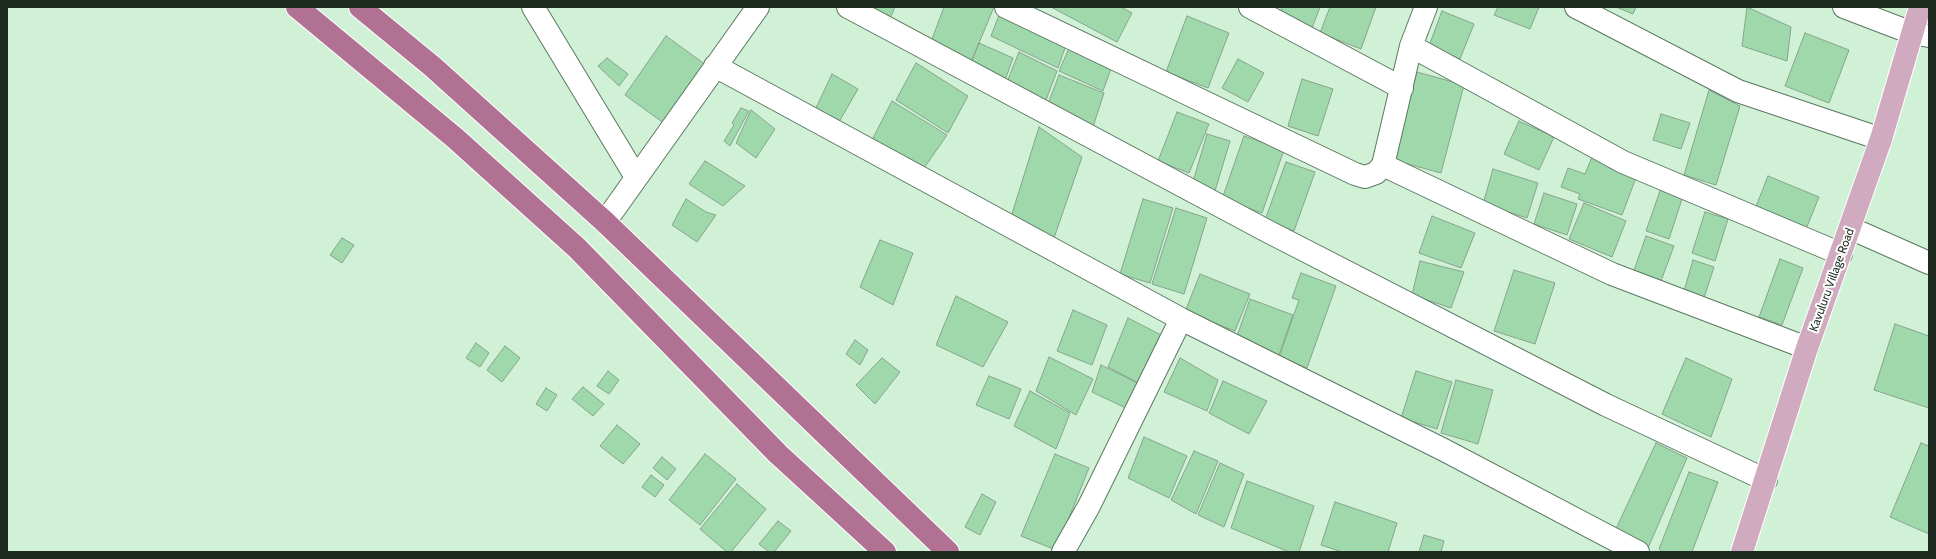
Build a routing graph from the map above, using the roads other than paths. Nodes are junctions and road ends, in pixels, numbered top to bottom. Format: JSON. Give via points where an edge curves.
{"nodes":[{"id":1,"x":297,"y":7,"type":"edge"},
{"id":2,"x":360,"y":7,"type":"edge"},
{"id":3,"x":533,"y":7,"type":"edge"},
{"id":4,"x":758,"y":7,"type":"edge"},
{"id":5,"x":848,"y":7,"type":"edge"},
{"id":6,"x":1006,"y":7,"type":"edge"},
{"id":7,"x":1250,"y":7,"type":"edge"},
{"id":8,"x":1426,"y":7,"type":"edge"},
{"id":9,"x":1576,"y":7,"type":"edge"},
{"id":10,"x":1844,"y":7,"type":"edge"},
{"id":11,"x":1920,"y":7,"type":"edge"},
{"id":12,"x":1920,"y":35,"type":"edge"},
{"id":13,"x":1411,"y":46,"type":"junction"},
{"id":14,"x":715,"y":66,"type":"junction"},
{"id":15,"x":1402,"y":88,"type":"junction"},
{"id":16,"x":1881,"y":138,"type":"junction"},
{"id":17,"x":1383,"y":165,"type":"junction"},
{"id":18,"x":636,"y":177,"type":"junction"},
{"id":19,"x":605,"y":222,"type":"junction"},
{"id":20,"x":1850,"y":228,"type":"junction"},
{"id":21,"x":1841,"y":254,"type":"junction"},
{"id":22,"x":1929,"y":263,"type":"edge"},
{"id":23,"x":1181,"y":319,"type":"junction"},
{"id":24,"x":1807,"y":348,"type":"junction"},
{"id":25,"x":1766,"y":480,"type":"junction"},
{"id":26,"x":885,"y":552,"type":"edge"},
{"id":27,"x":948,"y":552,"type":"edge"},
{"id":28,"x":1063,"y":552,"type":"edge"},
{"id":29,"x":1638,"y":552,"type":"edge"},
{"id":30,"x":1742,"y":552,"type":"edge"}],
"edges":[{"from":1,"to":26,"type":"highway","via":[[455,138],[577,248],[778,454]]},
{"from":2,"to":19,"type":"highway","via":[[433,67]]},
{"from":3,"to":18,"type":"street"},
{"from":4,"to":14,"type":"street"},
{"from":5,"to":25,"type":"street","via":[[1267,231],[1606,406]]},
{"from":6,"to":17,"type":"street","via":[[1356,174],[1365,176],[1376,173]]},
{"from":7,"to":15,"type":"street"},
{"from":8,"to":13,"type":"street"},
{"from":9,"to":16,"type":"street","via":[[1738,91]]},
{"from":10,"to":12,"type":"street"},
{"from":11,"to":12,"type":"main road","name":"Kavuluru Village Road"},
{"from":12,"to":16,"type":"main road","name":"Kavuluru Village Road"},
{"from":13,"to":15,"type":"street"},
{"from":13,"to":21,"type":"street","via":[[1623,162]]},
{"from":14,"to":18,"type":"street"},
{"from":14,"to":23,"type":"street"},
{"from":15,"to":17,"type":"street"},
{"from":16,"to":20,"type":"main road","name":"Kavuluru Village Road"},
{"from":17,"to":24,"type":"street","via":[[1612,274]]},
{"from":18,"to":19,"type":"street"},
{"from":19,"to":27,"type":"highway"},
{"from":20,"to":21,"type":"main road","name":"Kavuluru Village Road"},
{"from":20,"to":22,"type":"street"},
{"from":21,"to":24,"type":"main road","name":"Kavuluru Village Road"},
{"from":23,"to":28,"type":"street","via":[[1089,506]]},
{"from":23,"to":29,"type":"street","via":[[1444,450]]},
{"from":24,"to":25,"type":"main road","name":"Kavuluru Village Road"},
{"from":25,"to":30,"type":"main road","name":"Kavuluru Village Road"}]}
